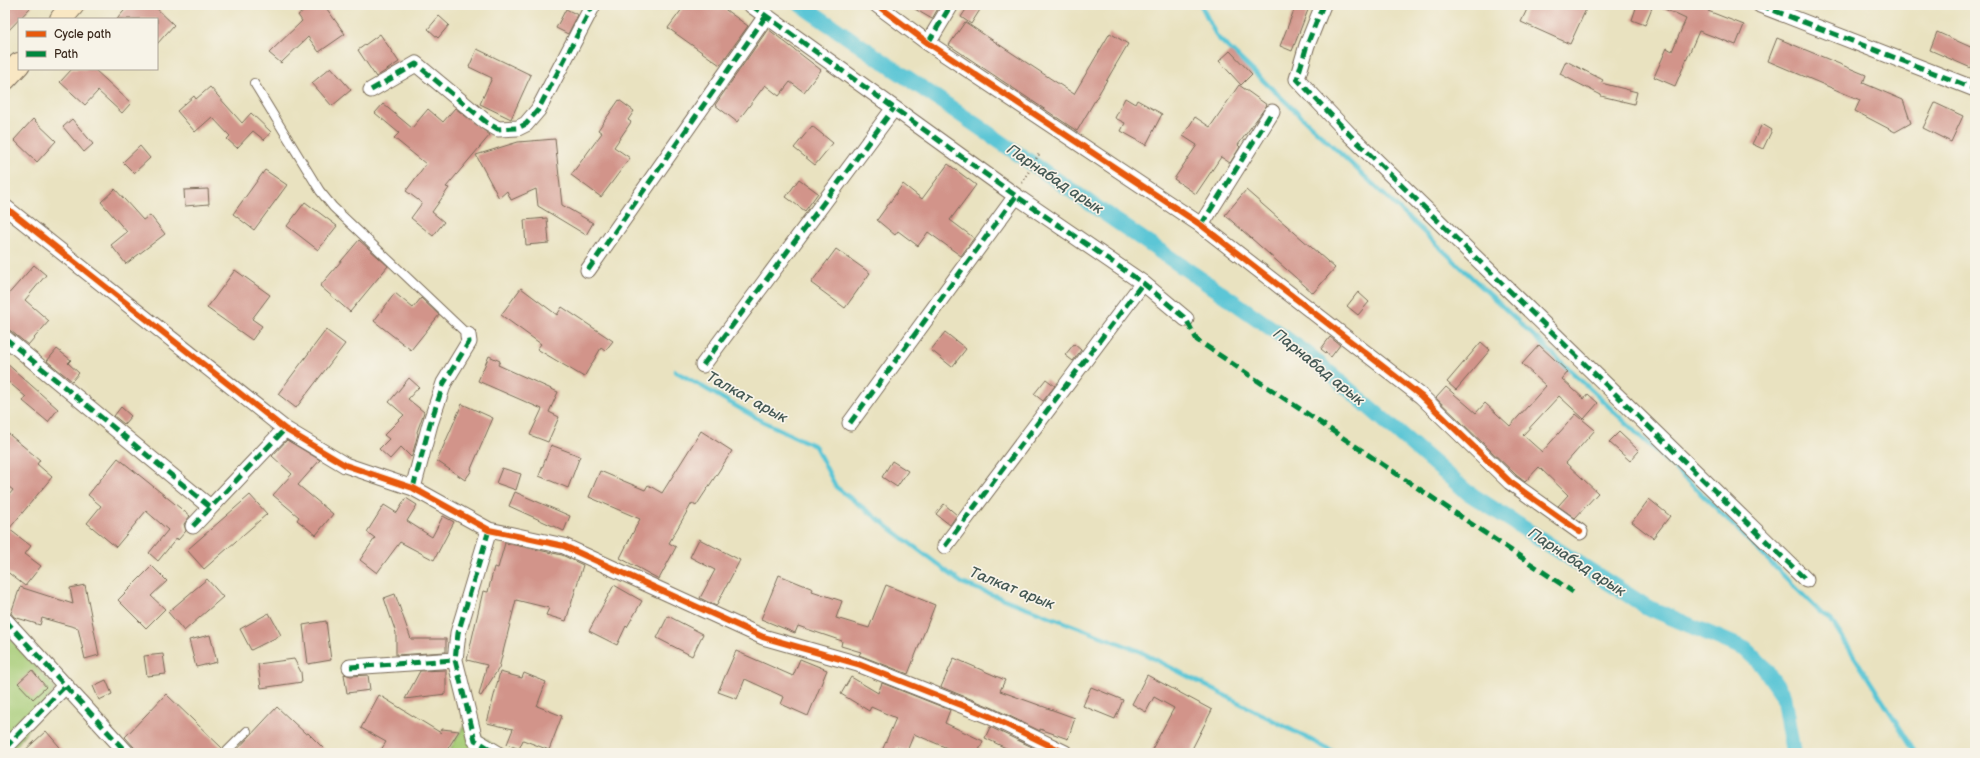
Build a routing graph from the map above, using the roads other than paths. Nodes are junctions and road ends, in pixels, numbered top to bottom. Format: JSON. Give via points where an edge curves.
{"nodes":[{"id":1,"x":73,"y":5,"type":"edge"},
{"id":2,"x":593,"y":5,"type":"edge"},
{"id":3,"x":751,"y":5,"type":"edge"},
{"id":4,"x":877,"y":5,"type":"edge"},
{"id":5,"x":952,"y":5,"type":"edge"},
{"id":6,"x":1323,"y":5,"type":"edge"},
{"id":7,"x":1760,"y":5,"type":"edge"},
{"id":8,"x":766,"y":16,"type":"junction"},
{"id":9,"x":62,"y":18,"type":"edge"},
{"id":10,"x":928,"y":43,"type":"junction"},
{"id":11,"x":18,"y":65,"type":"edge"},
{"id":12,"x":5,"y":79,"type":"edge"},
{"id":13,"x":254,"y":83,"type":"dead end"},
{"id":14,"x":1975,"y":89,"type":"edge"},
{"id":15,"x":371,"y":90,"type":"dead end"},
{"id":16,"x":894,"y":108,"type":"junction"},
{"id":17,"x":1272,"y":112,"type":"dead end"},
{"id":18,"x":1016,"y":196,"type":"junction"},
{"id":19,"x":5,"y":208,"type":"edge"},
{"id":20,"x":1201,"y":225,"type":"junction"},
{"id":21,"x":588,"y":270,"type":"dead end"},
{"id":22,"x":1143,"y":283,"type":"junction"},
{"id":23,"x":1186,"y":319,"type":"dead end"},
{"id":24,"x":468,"y":334,"type":"joint"},
{"id":25,"x":5,"y":338,"type":"edge"},
{"id":26,"x":703,"y":366,"type":"dead end"},
{"id":27,"x":850,"y":422,"type":"dead end"},
{"id":28,"x":285,"y":429,"type":"junction"},
{"id":29,"x":413,"y":488,"type":"junction"},
{"id":30,"x":210,"y":507,"type":"junction"},
{"id":31,"x":194,"y":526,"type":"dead end"},
{"id":32,"x":489,"y":530,"type":"junction"},
{"id":33,"x":1580,"y":532,"type":"dead end"},
{"id":34,"x":945,"y":546,"type":"dead end"},
{"id":35,"x":1806,"y":580,"type":"dead end"},
{"id":36,"x":5,"y":620,"type":"edge"},
{"id":37,"x":455,"y":660,"type":"junction"},
{"id":38,"x":350,"y":667,"type":"dead end"},
{"id":39,"x":66,"y":685,"type":"junction"},
{"id":40,"x":247,"y":731,"type":"dead end"},
{"id":41,"x":5,"y":748,"type":"edge"},
{"id":42,"x":127,"y":753,"type":"edge"},
{"id":43,"x":225,"y":753,"type":"edge"},
{"id":44,"x":497,"y":753,"type":"edge"},
{"id":45,"x":1065,"y":753,"type":"edge"}],
"edges":[{"from":1,"to":9,"type":"main road"},
{"from":2,"to":15,"type":"street","via":[[538,110],[526,124],[518,128],[498,129],[486,122],[416,64]]},
{"from":3,"to":8,"type":"street"},
{"from":4,"to":10,"type":"street"},
{"from":5,"to":10,"type":"street"},
{"from":6,"to":35,"type":"street","via":[[1306,45],[1297,79],[1350,135]]},
{"from":7,"to":14,"type":"street"},
{"from":8,"to":16,"type":"street"},
{"from":8,"to":21,"type":"street"},
{"from":10,"to":20,"type":"street"},
{"from":11,"to":12,"type":"main road"},
{"from":13,"to":24,"type":"lane","via":[[320,191],[333,207]]},
{"from":16,"to":18,"type":"street"},
{"from":16,"to":26,"type":"street"},
{"from":17,"to":20,"type":"street"},
{"from":18,"to":22,"type":"street"},
{"from":18,"to":27,"type":"street"},
{"from":19,"to":28,"type":"street"},
{"from":20,"to":33,"type":"street","via":[[1421,396],[1510,482]]},
{"from":22,"to":23,"type":"street"},
{"from":22,"to":34,"type":"street"},
{"from":24,"to":29,"type":"street","via":[[469,342],[444,383]]},
{"from":25,"to":30,"type":"street"},
{"from":28,"to":29,"type":"street","via":[[345,465]]},
{"from":28,"to":30,"type":"street"},
{"from":29,"to":32,"type":"street"},
{"from":30,"to":31,"type":"street"},
{"from":32,"to":37,"type":"street","via":[[458,633]]},
{"from":32,"to":45,"type":"street","via":[[564,546],[763,637],[858,664],[989,716]]},
{"from":36,"to":39,"type":"street"},
{"from":37,"to":38,"type":"street"},
{"from":37,"to":44,"type":"street","via":[[475,740]]},
{"from":39,"to":41,"type":"street"},
{"from":39,"to":42,"type":"street"},
{"from":40,"to":43,"type":"lane"}]}
